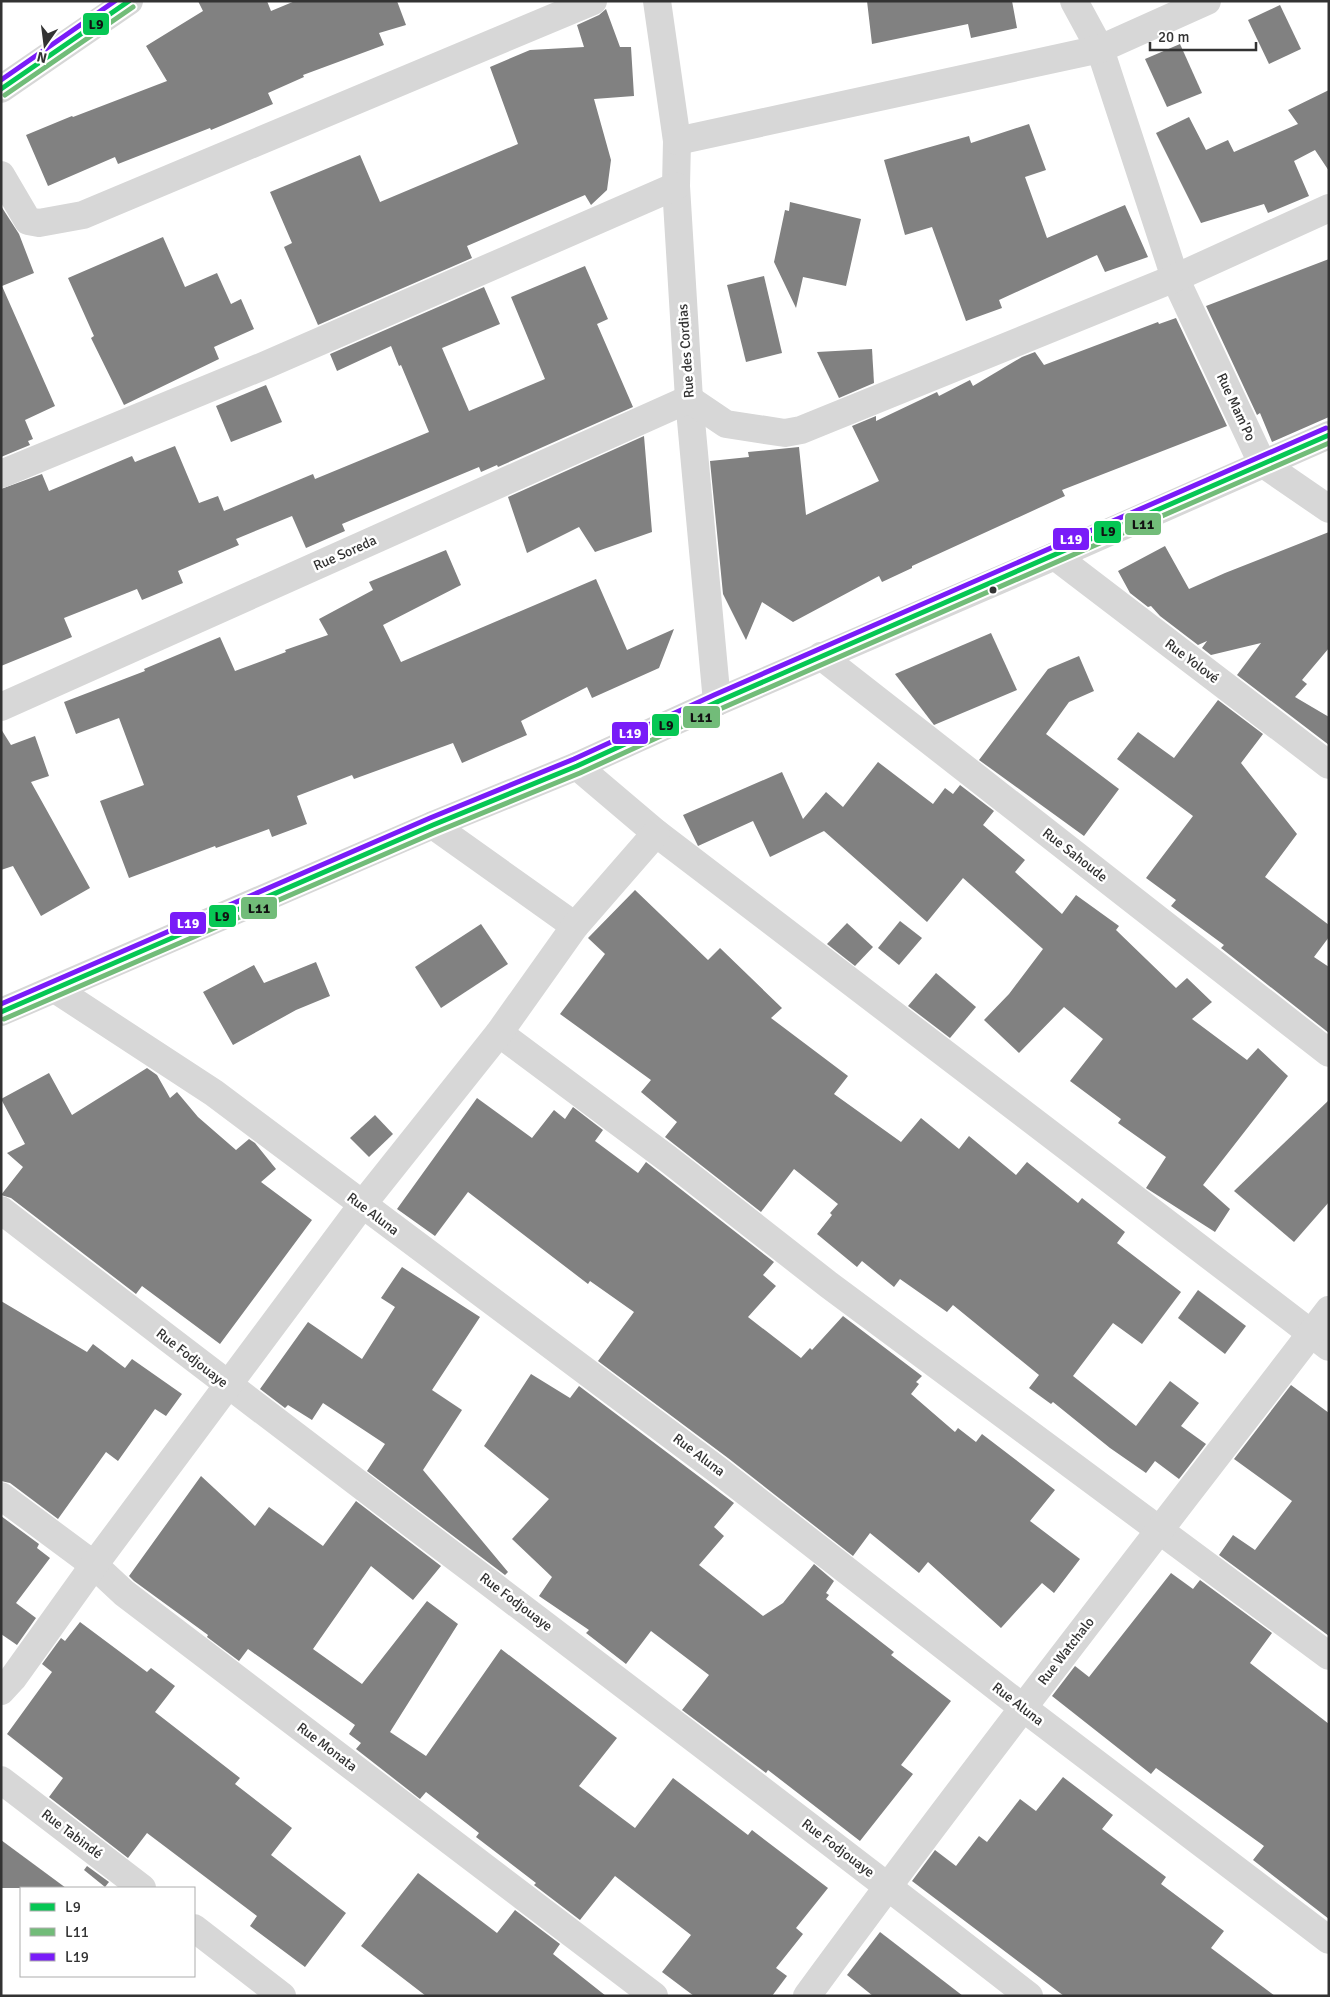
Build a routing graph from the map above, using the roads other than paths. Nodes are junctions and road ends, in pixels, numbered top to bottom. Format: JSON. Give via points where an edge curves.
{"nodes":[{"id":1,"x":129,"y":1,"type":"edge"},
{"id":2,"x":594,"y":1,"type":"edge"},
{"id":3,"x":658,"y":1,"type":"edge"},
{"id":4,"x":1074,"y":1,"type":"edge"},
{"id":5,"x":1207,"y":1,"type":"edge"},
{"id":6,"x":1100,"y":49,"type":"junction"},
{"id":7,"x":1,"y":89,"type":"edge"},
{"id":8,"x":677,"y":142,"type":"junction"},
{"id":9,"x":1,"y":174,"type":"edge"},
{"id":10,"x":676,"y":186,"type":"junction"},
{"id":11,"x":1329,"y":208,"type":"edge"},
{"id":12,"x":1175,"y":278,"type":"junction"},
{"id":13,"x":689,"y":399,"type":"junction"},
{"id":14,"x":1329,"y":435,"type":"edge"},
{"id":15,"x":1262,"y":463,"type":"junction"},
{"id":16,"x":1,"y":474,"type":"edge"},
{"id":17,"x":1329,"y":510,"type":"edge"},
{"id":18,"x":1055,"y":556,"type":"junction"},
{"id":19,"x":821,"y":656,"type":"junction"},
{"id":20,"x":717,"y":702,"type":"junction"},
{"id":21,"x":1,"y":707,"type":"edge"},
{"id":22,"x":1329,"y":765,"type":"edge"},
{"id":23,"x":577,"y":766,"type":"junction"},
{"id":24,"x":433,"y":825,"type":"junction"},
{"id":25,"x":656,"y":833,"type":"junction"},
{"id":26,"x":575,"y":926,"type":"junction"},
{"id":27,"x":55,"y":989,"type":"junction"},
{"id":28,"x":1,"y":1012,"type":"edge"},
{"id":29,"x":499,"y":1034,"type":"junction"},
{"id":30,"x":1329,"y":1053,"type":"edge"},
{"id":31,"x":362,"y":1206,"type":"junction"},
{"id":32,"x":1,"y":1210,"type":"edge"},
{"id":33,"x":1329,"y":1310,"type":"edge"},
{"id":34,"x":1320,"y":1340,"type":"edge"},
{"id":35,"x":227,"y":1385,"type":"junction"},
{"id":36,"x":1,"y":1496,"type":"edge"},
{"id":37,"x":1160,"y":1530,"type":"junction"},
{"id":38,"x":94,"y":1565,"type":"junction"},
{"id":39,"x":1329,"y":1656,"type":"edge"},
{"id":40,"x":1,"y":1691,"type":"edge"},
{"id":41,"x":1022,"y":1707,"type":"junction"},
{"id":42,"x":1,"y":1780,"type":"edge"},
{"id":43,"x":888,"y":1886,"type":"junction"},
{"id":44,"x":141,"y":1887,"type":"edge"},
{"id":45,"x":195,"y":1929,"type":"edge"},
{"id":46,"x":1329,"y":1940,"type":"edge"},
{"id":47,"x":282,"y":1996,"type":"edge"},
{"id":48,"x":654,"y":1996,"type":"edge"},
{"id":49,"x":807,"y":1996,"type":"edge"},
{"id":50,"x":1029,"y":1996,"type":"edge"}],
"edges":[{"from":1,"to":7,"type":"street"},
{"from":2,"to":9,"type":"street","via":[[83,215],[39,223],[28,221]]},
{"from":3,"to":8,"type":"street","name":"Rue des Cordias"},
{"from":4,"to":6,"type":"street","name":"Rue Mam'Po"},
{"from":5,"to":6,"type":"street"},
{"from":6,"to":8,"type":"street"},
{"from":6,"to":12,"type":"street","name":"Rue Mam'Po"},
{"from":8,"to":10,"type":"street","name":"Rue des Cordias"},
{"from":10,"to":13,"type":"street","name":"Rue des Cordias"},
{"from":10,"to":16,"type":"street","via":[[268,364]]},
{"from":11,"to":12,"type":"street"},
{"from":12,"to":13,"type":"street","via":[[801,430],[786,433],[726,424]]},
{"from":12,"to":15,"type":"street","name":"Rue Mam'Po"},
{"from":13,"to":20,"type":"street","name":"Rue des Cordias"},
{"from":13,"to":21,"type":"street","name":"Rue Soreda"},
{"from":14,"to":15,"type":"street"},
{"from":15,"to":17,"type":"street","name":"Rue Mam'Po"},
{"from":15,"to":18,"type":"street"},
{"from":18,"to":19,"type":"street"},
{"from":18,"to":22,"type":"street","name":"Rue Yolové"},
{"from":19,"to":20,"type":"street"},
{"from":19,"to":30,"type":"street","name":"Rue Sahoude"},
{"from":20,"to":23,"type":"street"},
{"from":23,"to":24,"type":"street"},
{"from":23,"to":25,"type":"street"},
{"from":24,"to":26,"type":"street"},
{"from":24,"to":27,"type":"street"},
{"from":25,"to":26,"type":"street"},
{"from":25,"to":34,"type":"street"},
{"from":26,"to":29,"type":"street"},
{"from":27,"to":28,"type":"street"},
{"from":27,"to":31,"type":"street","name":"Rue Aluna","via":[[214,1093]]},
{"from":29,"to":31,"type":"street"},
{"from":29,"to":37,"type":"street"},
{"from":31,"to":35,"type":"street"},
{"from":31,"to":41,"type":"street","name":"Rue Aluna","via":[[719,1470]]},
{"from":32,"to":35,"type":"street","name":"Rue Fodjouaye"},
{"from":33,"to":34,"type":"street","name":"Rue Watchalo"},
{"from":34,"to":37,"type":"street","name":"Rue Watchalo"},
{"from":35,"to":38,"type":"street"},
{"from":35,"to":43,"type":"street","name":"Rue Fodjouaye"},
{"from":36,"to":38,"type":"street","name":"Rue Monata"},
{"from":37,"to":39,"type":"street"},
{"from":37,"to":41,"type":"street","name":"Rue Watchalo"},
{"from":38,"to":40,"type":"street"},
{"from":38,"to":48,"type":"street","name":"Rue Monata","via":[[124,1593]]},
{"from":41,"to":43,"type":"street","name":"Rue Watchalo"},
{"from":41,"to":46,"type":"street","name":"Rue Aluna"},
{"from":42,"to":44,"type":"street","name":"Rue Tabindé"},
{"from":43,"to":49,"type":"street","name":"Rue Watchalo"},
{"from":43,"to":50,"type":"street","name":"Rue Fodjouaye"},
{"from":45,"to":47,"type":"street"}]}
